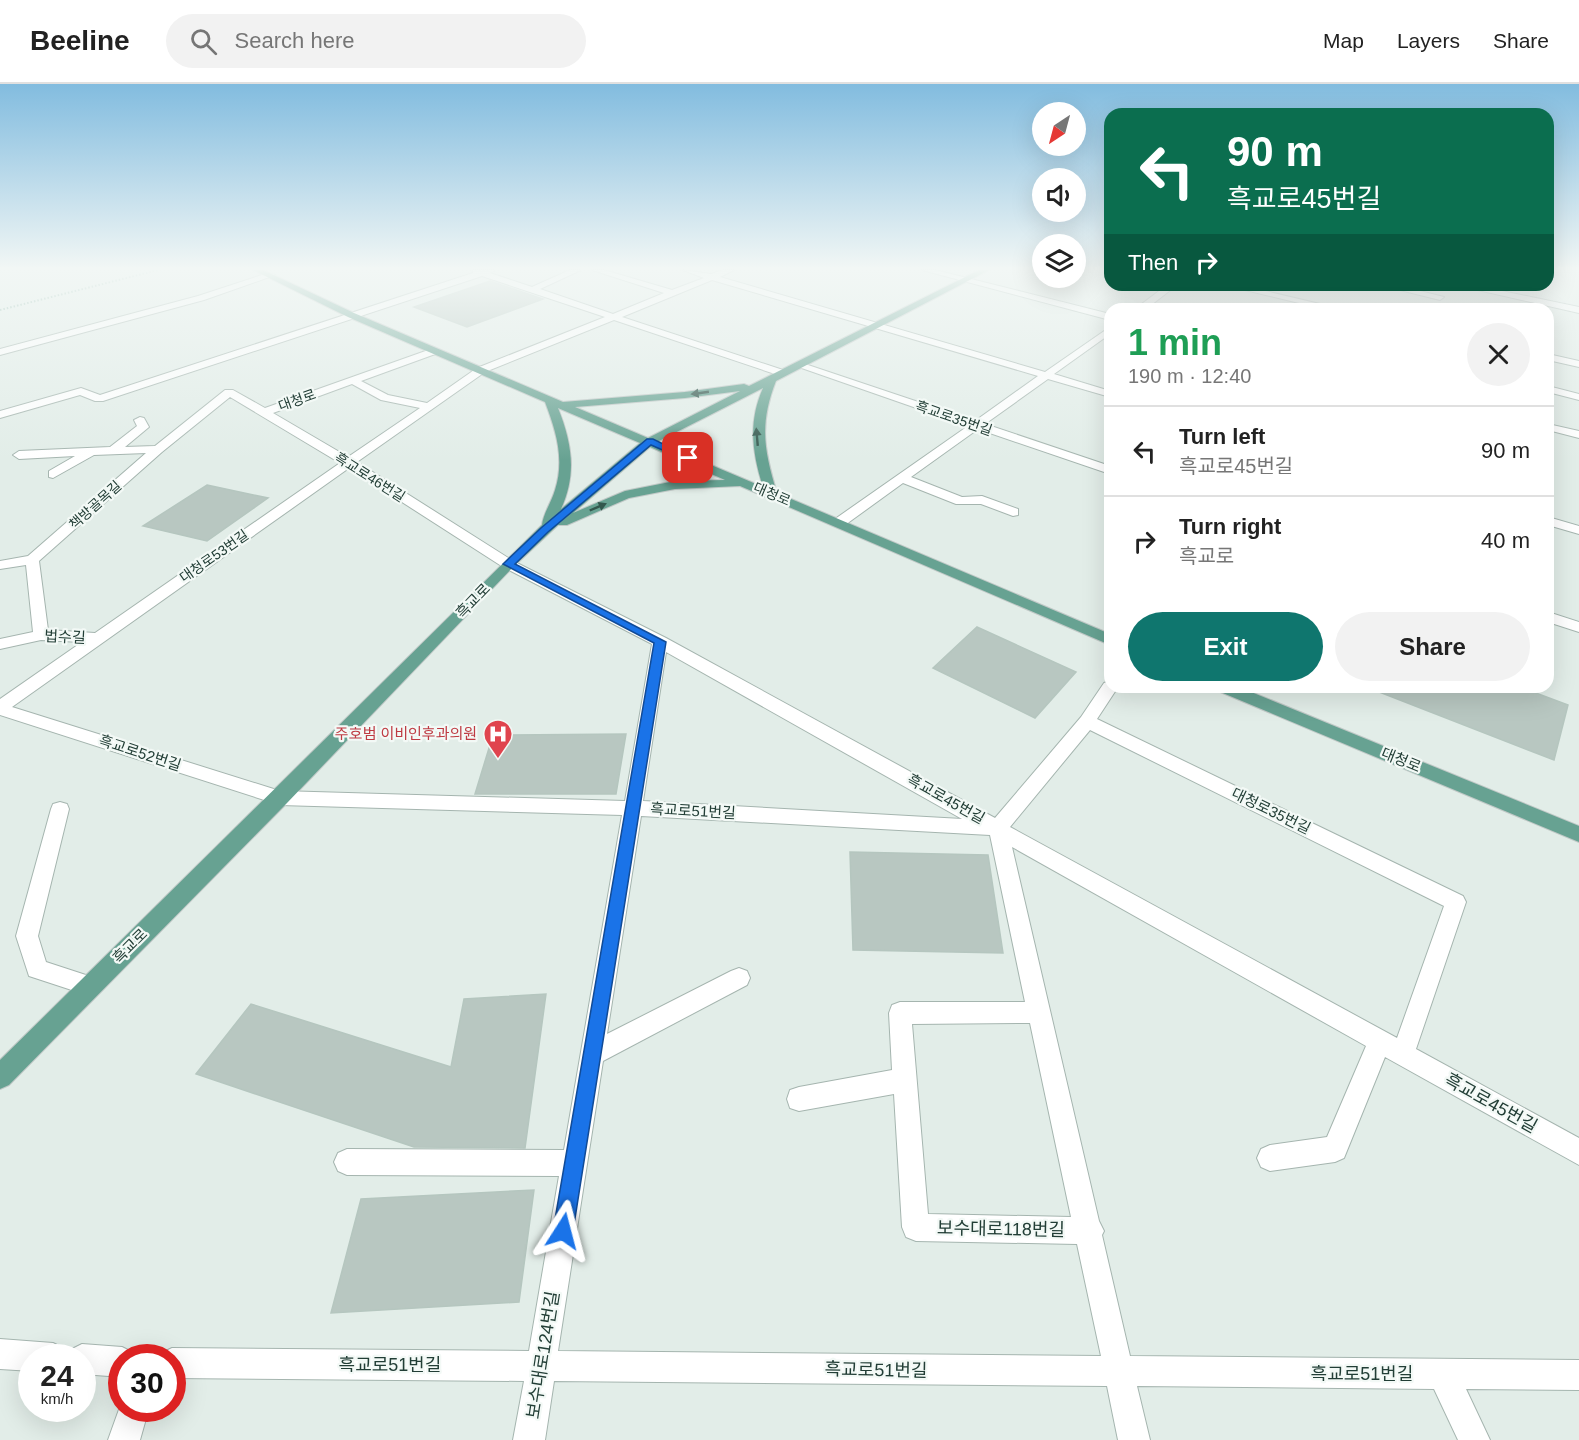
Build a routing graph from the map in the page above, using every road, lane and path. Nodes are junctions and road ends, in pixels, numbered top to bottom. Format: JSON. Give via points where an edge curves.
{"nodes":[{"id":1,"x":70,"y":333,"type":"edge"},
{"id":2,"x":296,"y":333,"type":"edge"},
{"id":3,"x":393,"y":333,"type":"edge"},
{"id":4,"x":571,"y":333,"type":"edge"},
{"id":5,"x":661,"y":333,"type":"edge"},
{"id":6,"x":860,"y":333,"type":"edge"},
{"id":7,"x":900,"y":333,"type":"edge"},
{"id":8,"x":1104,"y":334,"type":"edge"},
{"id":9,"x":434,"y":351,"type":"junction"},
{"id":10,"x":0,"y":352,"type":"edge"},
{"id":11,"x":1554,"y":358,"type":"edge"},
{"id":12,"x":1579,"y":364,"type":"edge"},
{"id":13,"x":798,"y":365,"type":"junction"},
{"id":14,"x":481,"y":370,"type":"junction"},
{"id":15,"x":1046,"y":375,"type":"junction"},
{"id":16,"x":777,"y":376,"type":"junction"},
{"id":17,"x":352,"y":380,"type":"junction"},
{"id":18,"x":758,"y":385,"type":"junction"},
{"id":19,"x":1554,"y":390,"type":"edge"},
{"id":20,"x":230,"y":392,"type":"joint"},
{"id":21,"x":1104,"y":392,"type":"edge"},
{"id":22,"x":1579,"y":397,"type":"edge"},
{"id":23,"x":555,"y":401,"type":"junction"},
{"id":24,"x":428,"y":406,"type":"junction"},
{"id":25,"x":262,"y":413,"type":"junction"},
{"id":26,"x":0,"y":415,"type":"edge"},
{"id":27,"x":140,"y":420,"type":"dead end"},
{"id":28,"x":976,"y":425,"type":"junction"},
{"id":29,"x":1554,"y":429,"type":"edge"},
{"id":30,"x":1579,"y":435,"type":"edge"},
{"id":31,"x":650,"y":441,"type":"junction"},
{"id":32,"x":116,"y":448,"type":"junction"},
{"id":33,"x":96,"y":449,"type":"junction"},
{"id":34,"x":158,"y":449,"type":"junction"},
{"id":35,"x":19,"y":455,"type":"dead end"},
{"id":36,"x":348,"y":462,"type":"junction"},
{"id":37,"x":1104,"y":468,"type":"edge"},
{"id":38,"x":53,"y":474,"type":"dead end"},
{"id":39,"x":902,"y":478,"type":"junction"},
{"id":40,"x":745,"y":482,"type":"junction"},
{"id":41,"x":771,"y":494,"type":"junction"},
{"id":42,"x":1013,"y":513,"type":"dead end"},
{"id":43,"x":840,"y":522,"type":"junction"},
{"id":44,"x":1554,"y":523,"type":"edge"},
{"id":45,"x":544,"y":530,"type":"junction"},
{"id":46,"x":1579,"y":530,"type":"edge"},
{"id":47,"x":32,"y":560,"type":"junction"},
{"id":48,"x":508,"y":564,"type":"junction"},
{"id":49,"x":0,"y":565,"type":"edge"},
{"id":50,"x":1554,"y":619,"type":"edge"},
{"id":51,"x":1579,"y":627,"type":"edge"},
{"id":52,"x":41,"y":635,"type":"junction"},
{"id":53,"x":1104,"y":637,"type":"edge"},
{"id":54,"x":96,"y":638,"type":"junction"},
{"id":55,"x":660,"y":642,"type":"junction"},
{"id":56,"x":0,"y":644,"type":"edge"},
{"id":57,"x":1106,"y":693,"type":"edge"},
{"id":58,"x":1238,"y":693,"type":"edge"},
{"id":59,"x":0,"y":708,"type":"edge"},
{"id":60,"x":1086,"y":721,"type":"junction"},
{"id":61,"x":280,"y":798,"type":"junction"},
{"id":62,"x":633,"y":808,"type":"junction"},
{"id":63,"x":60,"y":809,"type":"dead end"},
{"id":64,"x":998,"y":828,"type":"junction"},
{"id":65,"x":1579,"y":834,"type":"edge"},
{"id":66,"x":740,"y":978,"type":"dead end"},
{"id":67,"x":90,"y":986,"type":"junction"},
{"id":68,"x":1041,"y":1012,"type":"junction"},
{"id":69,"x":1380,"y":1041,"type":"junction"},
{"id":70,"x":592,"y":1054,"type":"junction"},
{"id":71,"x":1403,"y":1054,"type":"junction"},
{"id":72,"x":8,"y":1056,"type":"edge"},
{"id":73,"x":0,"y":1077,"type":"edge"},
{"id":74,"x":903,"y":1080,"type":"junction"},
{"id":75,"x":799,"y":1099,"type":"dead end"},
{"id":76,"x":1579,"y":1152,"type":"edge"},
{"id":77,"x":1270,"y":1158,"type":"dead end"},
{"id":78,"x":347,"y":1162,"type":"dead end"},
{"id":79,"x":574,"y":1163,"type":"junction"},
{"id":80,"x":1090,"y":1231,"type":"junction"},
{"id":81,"x":0,"y":1354,"type":"edge"},
{"id":82,"x":18,"y":1355,"type":"edge"},
{"id":83,"x":186,"y":1364,"type":"edge"},
{"id":84,"x":541,"y":1366,"type":"junction"},
{"id":85,"x":1119,"y":1373,"type":"junction"},
{"id":86,"x":1443,"y":1374,"type":"junction"},
{"id":87,"x":1579,"y":1375,"type":"edge"},
{"id":88,"x":130,"y":1422,"type":"edge"},
{"id":89,"x":124,"y":1440,"type":"edge"},
{"id":90,"x":529,"y":1440,"type":"edge"},
{"id":91,"x":1134,"y":1440,"type":"edge"},
{"id":92,"x":1474,"y":1440,"type":"edge"}],
"edges":[{"from":1,"to":10,"type":"street"},
{"from":2,"to":26,"type":"street","via":[[99,399],[81,391]]},
{"from":3,"to":9,"type":"main road","name":"대청로"},
{"from":4,"to":14,"type":"street","name":"대청로53번길"},
{"from":5,"to":16,"type":"street"},
{"from":6,"to":13,"type":"main road","name":"흑교로"},
{"from":7,"to":15,"type":"street"},
{"from":8,"to":15,"type":"street"},
{"from":9,"to":14,"type":"main road","name":"대청로"},
{"from":9,"to":17,"type":"street","name":"대청로"},
{"from":11,"to":12,"type":"street"},
{"from":13,"to":16,"type":"main road","name":"흑교로"},
{"from":13,"to":28,"type":"street","name":"흑교로35번길"},
{"from":14,"to":23,"type":"main road","name":"대청로"},
{"from":14,"to":24,"type":"street","name":"대청로53번길"},
{"from":15,"to":21,"type":"street"},
{"from":15,"to":28,"type":"street"},
{"from":16,"to":18,"type":"main road","name":"흑교로"},
{"from":41,"to":16,"type":"main road","one_way":true,"via":[[759,453],[756,424],[763,397]]},
{"from":17,"to":24,"type":"street","via":[[385,398]]},
{"from":17,"to":25,"type":"street","name":"대청로"},
{"from":18,"to":23,"type":"main road","one_way":true,"via":[[685,395]]},
{"from":18,"to":31,"type":"main road","name":"흑교로"},
{"from":19,"to":22,"type":"street"},
{"from":20,"to":25,"type":"street","name":"흑교로46번길"},
{"from":20,"to":34,"type":"street","name":"책방골목길"},
{"from":23,"to":31,"type":"main road","name":"대청로"},
{"from":23,"to":45,"type":"main road","via":[[566,444],[567,471],[560,498]]},
{"from":24,"to":36,"type":"street","name":"대청로53번길"},
{"from":25,"to":36,"type":"street","name":"흑교로46번길"},
{"from":27,"to":32,"type":"street","via":[[143,427]]},
{"from":28,"to":37,"type":"street","name":"흑교로35번길"},
{"from":28,"to":39,"type":"street"},
{"from":29,"to":30,"type":"street"},
{"from":31,"to":40,"type":"main road","name":"대청로"},
{"from":31,"to":45,"type":"main road","name":"흑교로"},
{"from":32,"to":33,"type":"street"},
{"from":32,"to":34,"type":"street"},
{"from":33,"to":35,"type":"street"},
{"from":33,"to":38,"type":"street"},
{"from":34,"to":47,"type":"street","name":"책방골목길"},
{"from":36,"to":48,"type":"street","name":"흑교로46번길"},
{"from":36,"to":54,"type":"street","name":"대청로53번길"},
{"from":39,"to":42,"type":"street","via":[[961,501],[982,500]]},
{"from":39,"to":43,"type":"street"},
{"from":40,"to":41,"type":"main road","name":"대청로"},
{"from":45,"to":40,"type":"main road","one_way":true,"via":[[625,495],[675,485]]},
{"from":41,"to":43,"type":"main road","name":"대청로"},
{"from":43,"to":53,"type":"main road","name":"대청로"},
{"from":44,"to":46,"type":"street"},
{"from":45,"to":48,"type":"main road","name":"흑교로"},
{"from":47,"to":49,"type":"street"},
{"from":47,"to":52,"type":"street"},
{"from":48,"to":55,"type":"street","name":"흑교로45번길"},
{"from":48,"to":61,"type":"main road","name":"흑교로"},
{"from":50,"to":51,"type":"street"},
{"from":52,"to":54,"type":"street","name":"법수길"},
{"from":52,"to":56,"type":"street","name":"법수길"},
{"from":54,"to":59,"type":"street","name":"대청로53번길"},
{"from":55,"to":62,"type":"street","name":"보수대로124번길"},
{"from":55,"to":64,"type":"street","name":"흑교로45번길"},
{"from":57,"to":60,"type":"street"},
{"from":58,"to":65,"type":"main road","name":"대청로"},
{"from":59,"to":61,"type":"street","name":"흑교로52번길"},
{"from":60,"to":64,"type":"street"},
{"from":60,"to":71,"type":"street","name":"대청로35번길","via":[[1456,902]]},
{"from":61,"to":62,"type":"street","name":"흑교로51번길"},
{"from":61,"to":67,"type":"main road","name":"흑교로"},
{"from":62,"to":64,"type":"street","name":"흑교로51번길"},
{"from":62,"to":70,"type":"street","name":"보수대로124번길"},
{"from":63,"to":67,"type":"street","via":[[27,936],[37,969]]},
{"from":64,"to":68,"type":"street","name":"보수대로118번길"},
{"from":64,"to":69,"type":"street","name":"흑교로45번길"},
{"from":66,"to":70,"type":"street"},
{"from":67,"to":72,"type":"main road","name":"흑교로"},
{"from":68,"to":74,"type":"street","name":"보수대로118번길","via":[[900,1013]]},
{"from":68,"to":80,"type":"street","name":"보수대로118번길"},
{"from":69,"to":71,"type":"street","name":"흑교로45번길"},
{"from":69,"to":77,"type":"street","via":[[1335,1149]]},
{"from":70,"to":79,"type":"street","name":"보수대로124번길"},
{"from":71,"to":76,"type":"street","name":"흑교로45번길"},
{"from":72,"to":73,"type":"main road","name":"흑교로"},
{"from":74,"to":75,"type":"street"},
{"from":74,"to":80,"type":"street","name":"보수대로118번길","via":[[916,1227]]},
{"from":78,"to":79,"type":"street"},
{"from":79,"to":84,"type":"street","name":"보수대로124번길"},
{"from":80,"to":85,"type":"street","name":"보수대로118번길"},
{"from":81,"to":82,"type":"street"},
{"from":83,"to":84,"type":"street","name":"흑교로51번길"},
{"from":84,"to":85,"type":"street","name":"흑교로51번길"},
{"from":84,"to":90,"type":"street","name":"보수대로124번길"},
{"from":85,"to":86,"type":"street","name":"흑교로51번길"},
{"from":85,"to":91,"type":"street","name":"보수대로118번길"},
{"from":86,"to":87,"type":"street","name":"흑교로51번길"},
{"from":86,"to":92,"type":"street"},
{"from":88,"to":89,"type":"street"}]}
